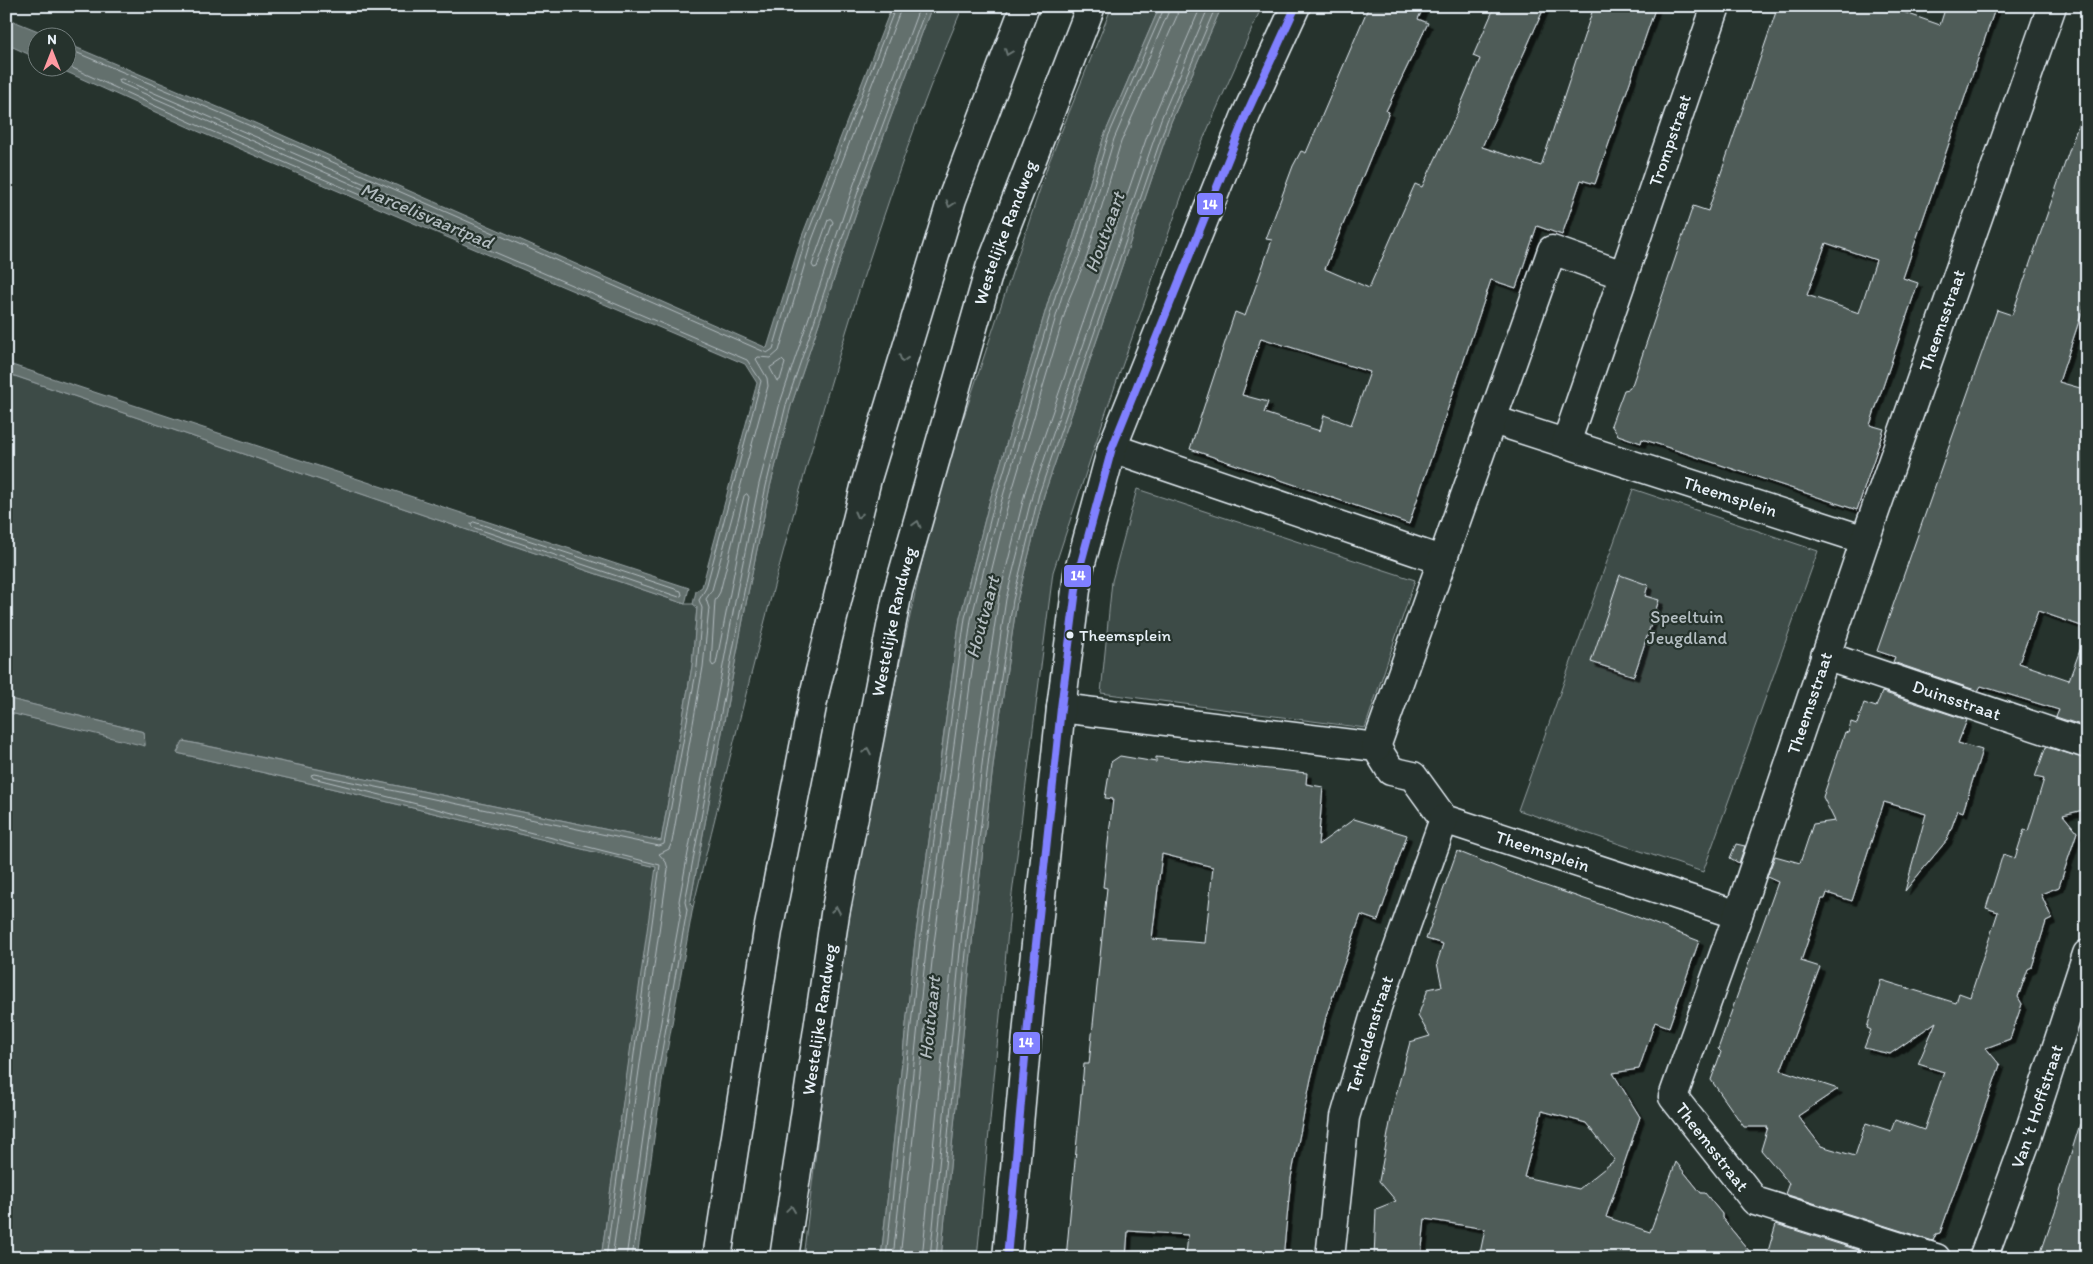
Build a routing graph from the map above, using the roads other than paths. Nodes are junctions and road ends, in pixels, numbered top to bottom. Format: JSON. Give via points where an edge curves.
{"nodes":[{"id":1,"x":1025,"y":6,"type":"edge"},
{"id":2,"x":1091,"y":6,"type":"edge"},
{"id":3,"x":1296,"y":6,"type":"edge"},
{"id":4,"x":1716,"y":6,"type":"edge"},
{"id":5,"x":2052,"y":6,"type":"edge"},
{"id":6,"x":1623,"y":275,"type":"junction"},
{"id":7,"x":1493,"y":420,"type":"junction"},
{"id":8,"x":1566,"y":443,"type":"junction"},
{"id":9,"x":1112,"y":448,"type":"junction"},
{"id":10,"x":1865,"y":540,"type":"junction"},
{"id":11,"x":1441,"y":560,"type":"junction"},
{"id":12,"x":1825,"y":656,"type":"junction"},
{"id":13,"x":1061,"y":708,"type":"junction"},
{"id":14,"x":2087,"y":744,"type":"edge"},
{"id":15,"x":1376,"y":747,"type":"junction"},
{"id":16,"x":1444,"y":819,"type":"junction"},
{"id":17,"x":1738,"y":915,"type":"junction"},
{"id":18,"x":2087,"y":954,"type":"edge"},
{"id":19,"x":717,"y":1258,"type":"edge"},
{"id":20,"x":784,"y":1258,"type":"edge"},
{"id":21,"x":1007,"y":1258,"type":"edge"},
{"id":22,"x":1330,"y":1258,"type":"edge"},
{"id":23,"x":1936,"y":1258,"type":"edge"},
{"id":24,"x":1983,"y":1258,"type":"edge"}],
"edges":[{"from":1,"to":19,"type":"street","one_way":true,"via":[[952,199],[864,488],[815,691],[768,931]]},
{"from":20,"to":2,"type":"street","name":"Westelijke Randweg","one_way":true,"via":[[835,914],[898,591],[990,268]]},
{"from":3,"to":9,"type":"street","via":[[1242,123]]},
{"from":4,"to":6,"type":"street","name":"Trompstraat"},
{"from":5,"to":10,"type":"street","name":"Theemsstraat"},
{"from":6,"to":7,"type":"street","via":[[1552,250]]},
{"from":6,"to":8,"type":"street","name":"Trompstraat"},
{"from":7,"to":8,"type":"street"},
{"from":7,"to":11,"type":"street"},
{"from":8,"to":10,"type":"street","name":"Theemsplein"},
{"from":9,"to":11,"type":"street"},
{"from":9,"to":13,"type":"street","via":[[1078,574]]},
{"from":10,"to":12,"type":"street","name":"Theemsstraat"},
{"from":11,"to":15,"type":"street"},
{"from":12,"to":14,"type":"street","name":"Duinsstraat"},
{"from":12,"to":17,"type":"street","name":"Theemsstraat"},
{"from":13,"to":15,"type":"street"},
{"from":13,"to":21,"type":"street"},
{"from":15,"to":16,"type":"street","via":[[1392,770],[1413,776]]},
{"from":16,"to":17,"type":"street","name":"Theemsplein"},
{"from":16,"to":22,"type":"street","name":"Terheidenstraat","via":[[1377,1007],[1345,1118]]},
{"from":17,"to":23,"type":"street","name":"Theemsstraat","via":[[1673,1097],[1755,1202]]},
{"from":18,"to":24,"type":"street","name":"Van 't Hoffstraat","via":[[2025,1144]]}]}
